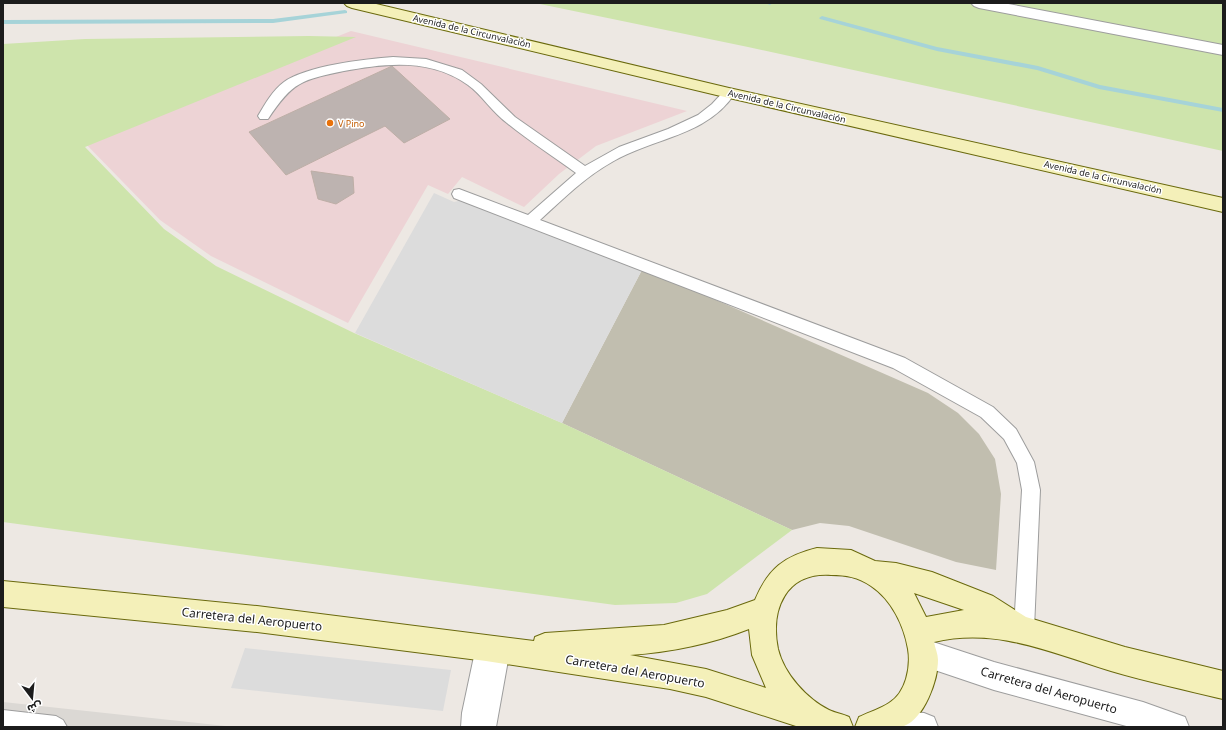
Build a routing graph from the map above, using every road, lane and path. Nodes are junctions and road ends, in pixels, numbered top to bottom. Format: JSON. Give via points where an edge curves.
{"nodes":[{"id":1,"x":352,"y":3,"type":"edge"},
{"id":2,"x":978,"y":3,"type":"edge"},
{"id":3,"x":1223,"y":50,"type":"edge"},
{"id":4,"x":729,"y":93,"type":"junction"},
{"id":5,"x":264,"y":116,"type":"dead end"},
{"id":6,"x":585,"y":173,"type":"junction"},
{"id":7,"x":458,"y":194,"type":"dead end"},
{"id":8,"x":1223,"y":205,"type":"edge"},
{"id":9,"x":530,"y":222,"type":"junction"},
{"id":10,"x":875,"y":572,"type":"junction"},
{"id":11,"x":3,"y":594,"type":"edge"},
{"id":12,"x":764,"y":610,"type":"junction"},
{"id":13,"x":1024,"y":629,"type":"junction"},
{"id":14,"x":922,"y":642,"type":"junction"},
{"id":15,"x":493,"y":648,"type":"junction"},
{"id":16,"x":1223,"y":685,"type":"edge"},
{"id":17,"x":813,"y":717,"type":"junction"},
{"id":18,"x":3,"y":721,"type":"edge"},
{"id":19,"x":876,"y":725,"type":"edge"},
{"id":20,"x":56,"y":727,"type":"edge"},
{"id":21,"x":472,"y":727,"type":"edge"},
{"id":22,"x":485,"y":727,"type":"edge"},
{"id":23,"x":839,"y":727,"type":"edge"},
{"id":24,"x":924,"y":727,"type":"edge"},
{"id":25,"x":1175,"y":727,"type":"edge"}],
"edges":[{"from":1,"to":4,"type":"main road","name":"Avenida de la Circunvalación"},
{"from":2,"to":3,"type":"street"},
{"from":4,"to":6,"type":"lane","via":[[719,107],[689,126],[626,149]]},
{"from":4,"to":8,"type":"main road","name":"Avenida de la Circunvalación"},
{"from":5,"to":6,"type":"lane","via":[[282,90],[292,82],[305,77],[367,62],[415,60],[435,65],[471,82],[511,120]]},
{"from":6,"to":9,"type":"lane"},
{"from":7,"to":9,"type":"lane"},
{"from":9,"to":13,"type":"lane","via":[[898,363],[986,412],[1010,434],[1026,462],[1031,490]]},
{"from":10,"to":12,"type":"main road","via":[[853,562],[829,559],[807,562],[788,572],[773,589]]},
{"from":10,"to":13,"type":"main road","via":[[950,590],[999,613]]},
{"from":10,"to":14,"type":"main road","via":[[894,588],[910,608]]},
{"from":11,"to":15,"type":"main road","name":"Carretera del Aeropuerto","via":[[257,619]]},
{"from":12,"to":15,"type":"main road","name":"Carretera del Aeropuerto","via":[[727,624],[664,639]]},
{"from":12,"to":17,"type":"main road","via":[[761,633],[766,657],[776,680],[792,701]]},
{"from":13,"to":14,"type":"main road","via":[[970,623],[944,626]]},
{"from":13,"to":16,"type":"main road","via":[[1113,657]]},
{"from":14,"to":19,"type":"main road","via":[[922,675],[915,696],[901,712]]},
{"from":14,"to":25,"type":"street","name":"Carretera del Aeropuerto","via":[[994,676]]},
{"from":15,"to":17,"type":"main road","name":"Carretera del Aeropuerto","via":[[670,675],[706,683]]},
{"from":15,"to":21,"type":"lane","via":[[472,713]]},
{"from":15,"to":22,"type":"lane"},
{"from":17,"to":23,"type":"main road"},
{"from":18,"to":20,"type":"lane"},
{"from":19,"to":24,"type":"street"}]}
